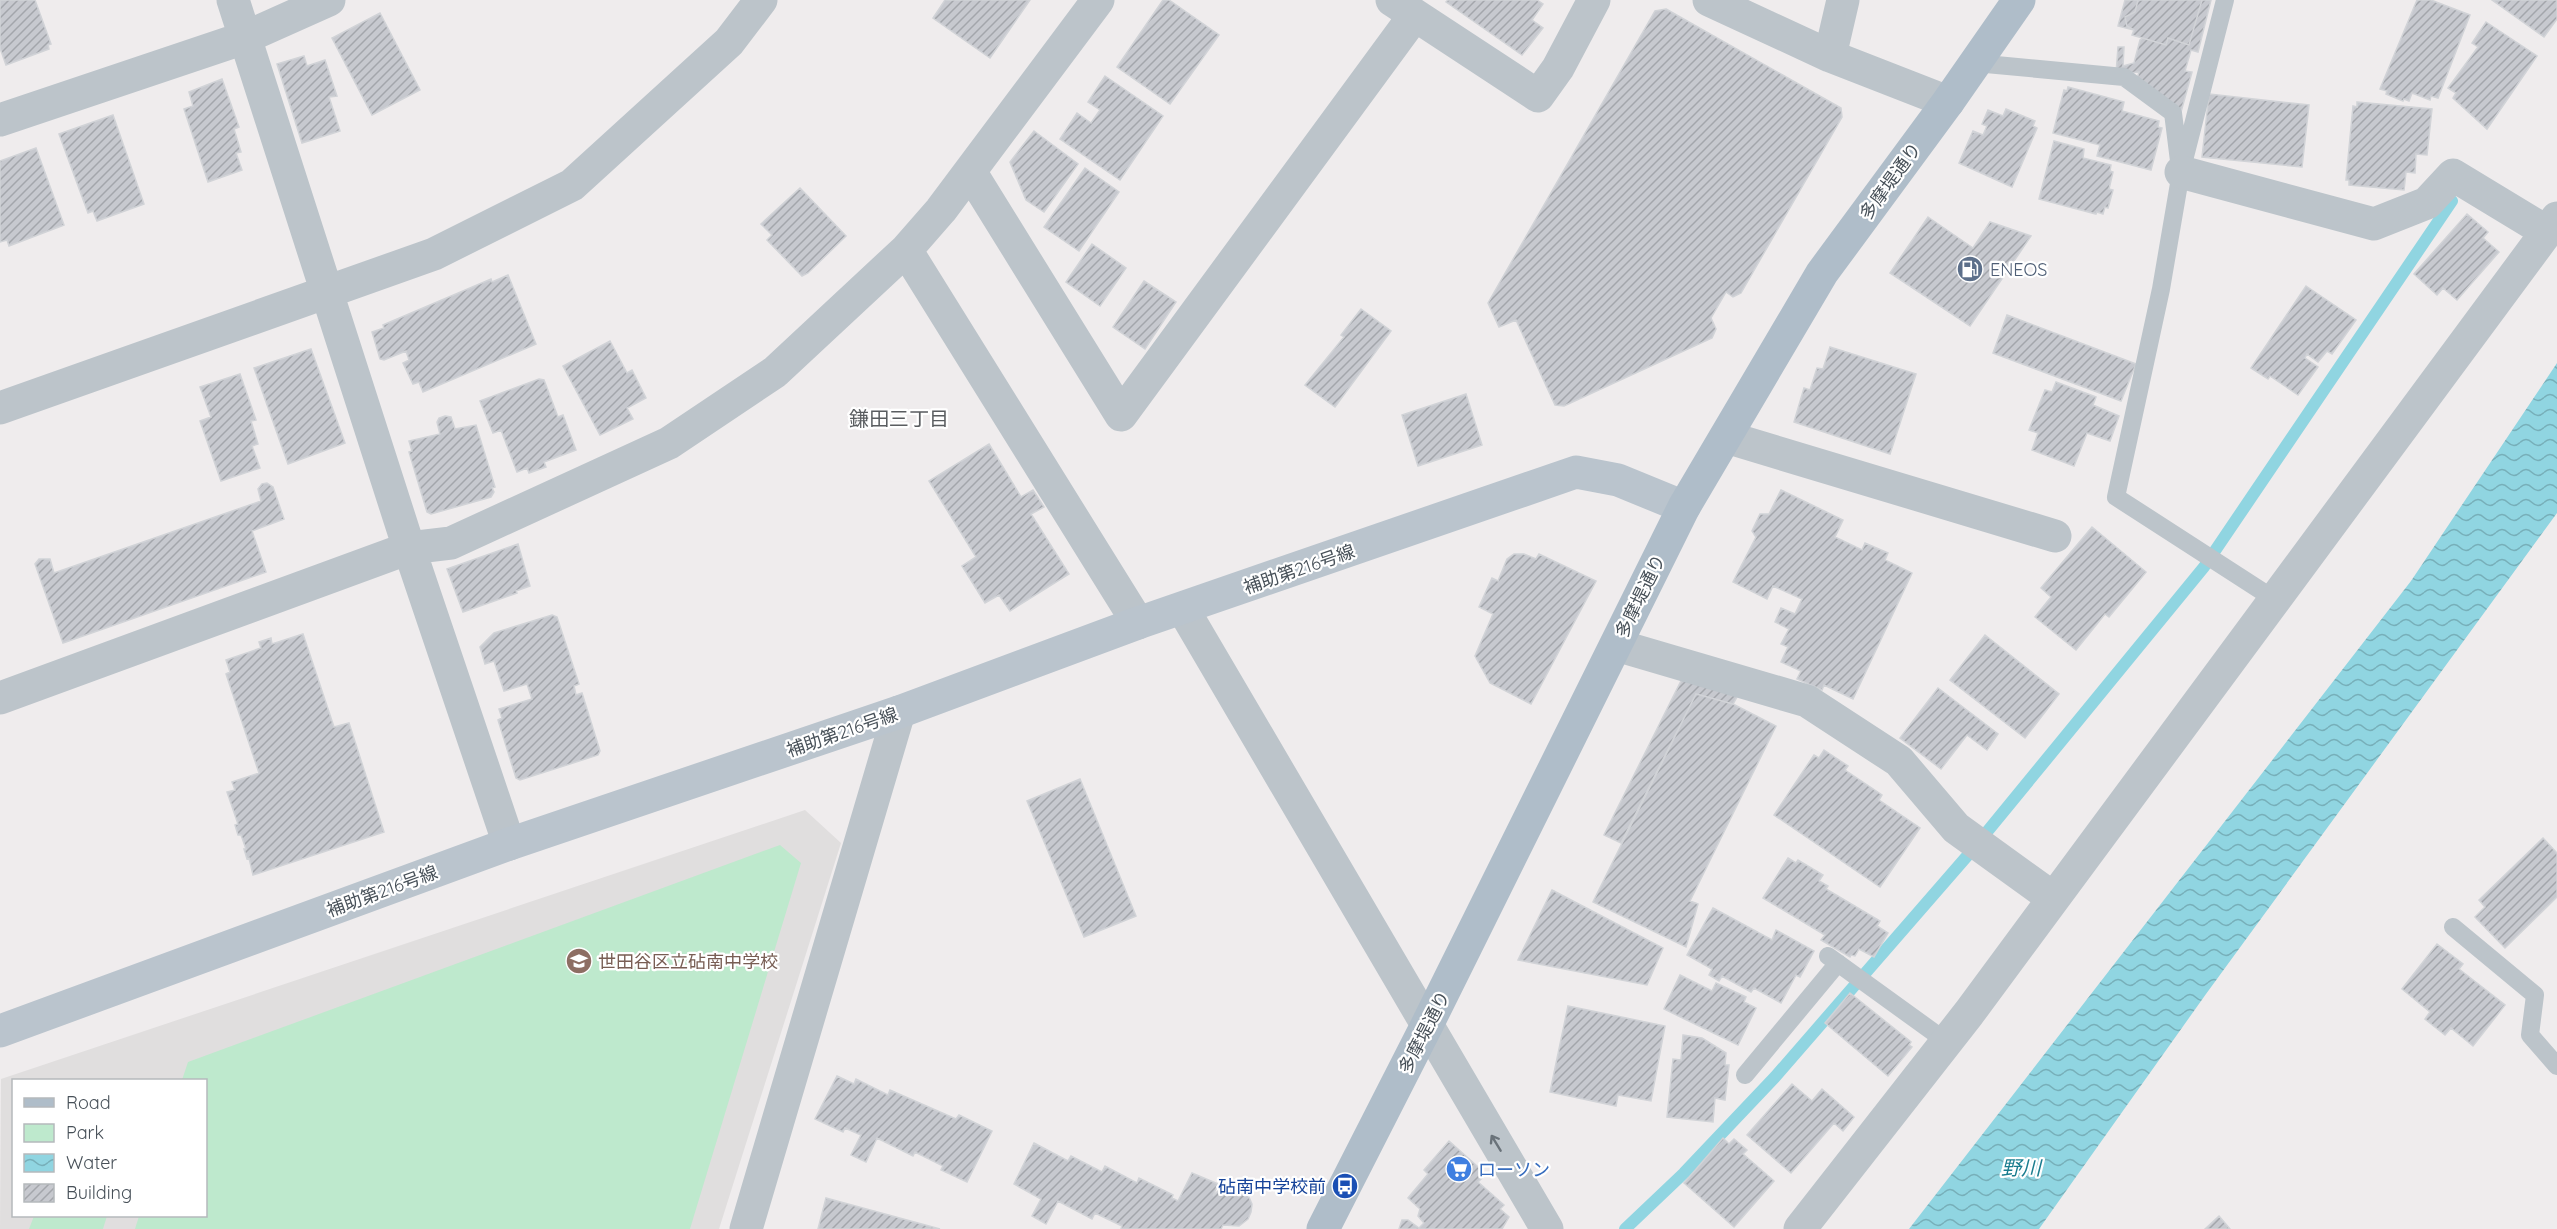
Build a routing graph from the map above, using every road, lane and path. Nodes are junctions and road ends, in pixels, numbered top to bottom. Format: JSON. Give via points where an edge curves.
{"nodes":[{"id":1,"x":232,"y":0,"type":"edge"},
{"id":2,"x":328,"y":0,"type":"edge"},
{"id":3,"x":761,"y":0,"type":"edge"},
{"id":4,"x":1098,"y":0,"type":"edge"},
{"id":5,"x":1594,"y":0,"type":"edge"},
{"id":6,"x":1709,"y":0,"type":"edge"},
{"id":7,"x":1843,"y":0,"type":"edge"},
{"id":8,"x":2019,"y":0,"type":"edge"},
{"id":9,"x":2225,"y":0,"type":"edge"},
{"id":10,"x":1403,"y":8,"type":"edge"},
{"id":11,"x":244,"y":38,"type":"junction"},
{"id":12,"x":1830,"y":56,"type":"junction"},
{"id":13,"x":1975,"y":63,"type":"junction"},
{"id":14,"x":1948,"y":102,"type":"junction"},
{"id":15,"x":0,"y":120,"type":"edge"},
{"id":16,"x":2181,"y":172,"type":"junction"},
{"id":17,"x":971,"y":173,"type":"junction"},
{"id":18,"x":2552,"y":225,"type":"edge"},
{"id":19,"x":906,"y":250,"type":"junction"},
{"id":20,"x":327,"y":293,"type":"junction"},
{"id":21,"x":0,"y":408,"type":"edge"},
{"id":22,"x":1726,"y":437,"type":"junction"},
{"id":23,"x":1684,"y":507,"type":"junction"},
{"id":24,"x":2055,"y":536,"type":"dead end"},
{"id":25,"x":409,"y":548,"type":"junction"},
{"id":26,"x":2274,"y":599,"type":"junction"},
{"id":27,"x":1184,"y":609,"type":"junction"},
{"id":28,"x":1138,"y":624,"type":"junction"},
{"id":29,"x":1616,"y":645,"type":"junction"},
{"id":30,"x":0,"y":698,"type":"edge"},
{"id":31,"x":899,"y":712,"type":"junction"},
{"id":32,"x":509,"y":844,"type":"junction"},
{"id":33,"x":2053,"y":898,"type":"junction"},
{"id":34,"x":2453,"y":927,"type":"dead end"},
{"id":35,"x":1427,"y":1025,"type":"junction"},
{"id":36,"x":0,"y":1031,"type":"edge"},
{"id":37,"x":1947,"y":1042,"type":"junction"},
{"id":38,"x":2557,"y":1066,"type":"edge"},
{"id":39,"x":1745,"y":1075,"type":"dead end"},
{"id":40,"x":746,"y":1229,"type":"edge"},
{"id":41,"x":1323,"y":1229,"type":"edge"},
{"id":42,"x":1547,"y":1229,"type":"edge"},
{"id":43,"x":1800,"y":1229,"type":"edge"}],
"edges":[{"from":1,"to":11,"type":"street"},
{"from":2,"to":11,"type":"street"},
{"from":3,"to":20,"type":"street","via":[[729,42],[572,185],[434,254]]},
{"from":4,"to":17,"type":"street"},
{"from":5,"to":10,"type":"street","via":[[1558,68],[1538,96]]},
{"from":6,"to":12,"type":"street"},
{"from":7,"to":12,"type":"street"},
{"from":8,"to":13,"type":"main road","name":"多摩堤通り"},
{"from":9,"to":16,"type":"lane"},
{"from":10,"to":17,"type":"street","via":[[1121,415]]},
{"from":11,"to":15,"type":"street"},
{"from":11,"to":20,"type":"street"},
{"from":12,"to":14,"type":"street"},
{"from":13,"to":14,"type":"main road","name":"多摩堤通り"},
{"from":13,"to":16,"type":"lane","via":[[2124,77],[2173,113]]},
{"from":14,"to":22,"type":"main road","name":"多摩堤通り","via":[[1822,273]]},
{"from":16,"to":18,"type":"street","via":[[2374,224],[2427,203],[2453,175]]},
{"from":16,"to":26,"type":"lane","via":[[2161,289],[2116,497]]},
{"from":17,"to":19,"type":"street"},
{"from":18,"to":26,"type":"street"},
{"from":19,"to":25,"type":"street","via":[[775,372],[669,443],[451,543]]},
{"from":19,"to":28,"type":"street"},
{"from":20,"to":21,"type":"street"},
{"from":20,"to":25,"type":"street"},
{"from":22,"to":23,"type":"main road","name":"多摩堤通り"},
{"from":22,"to":24,"type":"street"},
{"from":23,"to":27,"type":"street","name":"補助第216号線","via":[[1618,480],[1576,472]]},
{"from":23,"to":29,"type":"main road","name":"多摩堤通り"},
{"from":25,"to":30,"type":"street"},
{"from":25,"to":32,"type":"street"},
{"from":26,"to":33,"type":"street"},
{"from":27,"to":28,"type":"street","name":"補助第216号線"},
{"from":27,"to":35,"type":"street"},
{"from":28,"to":31,"type":"street","name":"補助第216号線"},
{"from":29,"to":33,"type":"street","via":[[1807,701],[1899,761],[1956,828]]},
{"from":29,"to":35,"type":"main road","name":"多摩堤通り"},
{"from":31,"to":32,"type":"street","name":"補助第216号線"},
{"from":31,"to":40,"type":"street"},
{"from":32,"to":36,"type":"street","name":"補助第216号線"},
{"from":33,"to":37,"type":"street"},
{"from":34,"to":38,"type":"lane","via":[[2535,995],[2530,1035]]},
{"from":35,"to":41,"type":"main road","name":"多摩堤通り"},
{"from":42,"to":35,"type":"street","one_way":true},
{"from":37,"to":39,"type":"lane","via":[[1835,961]]},
{"from":37,"to":43,"type":"street"}]}
